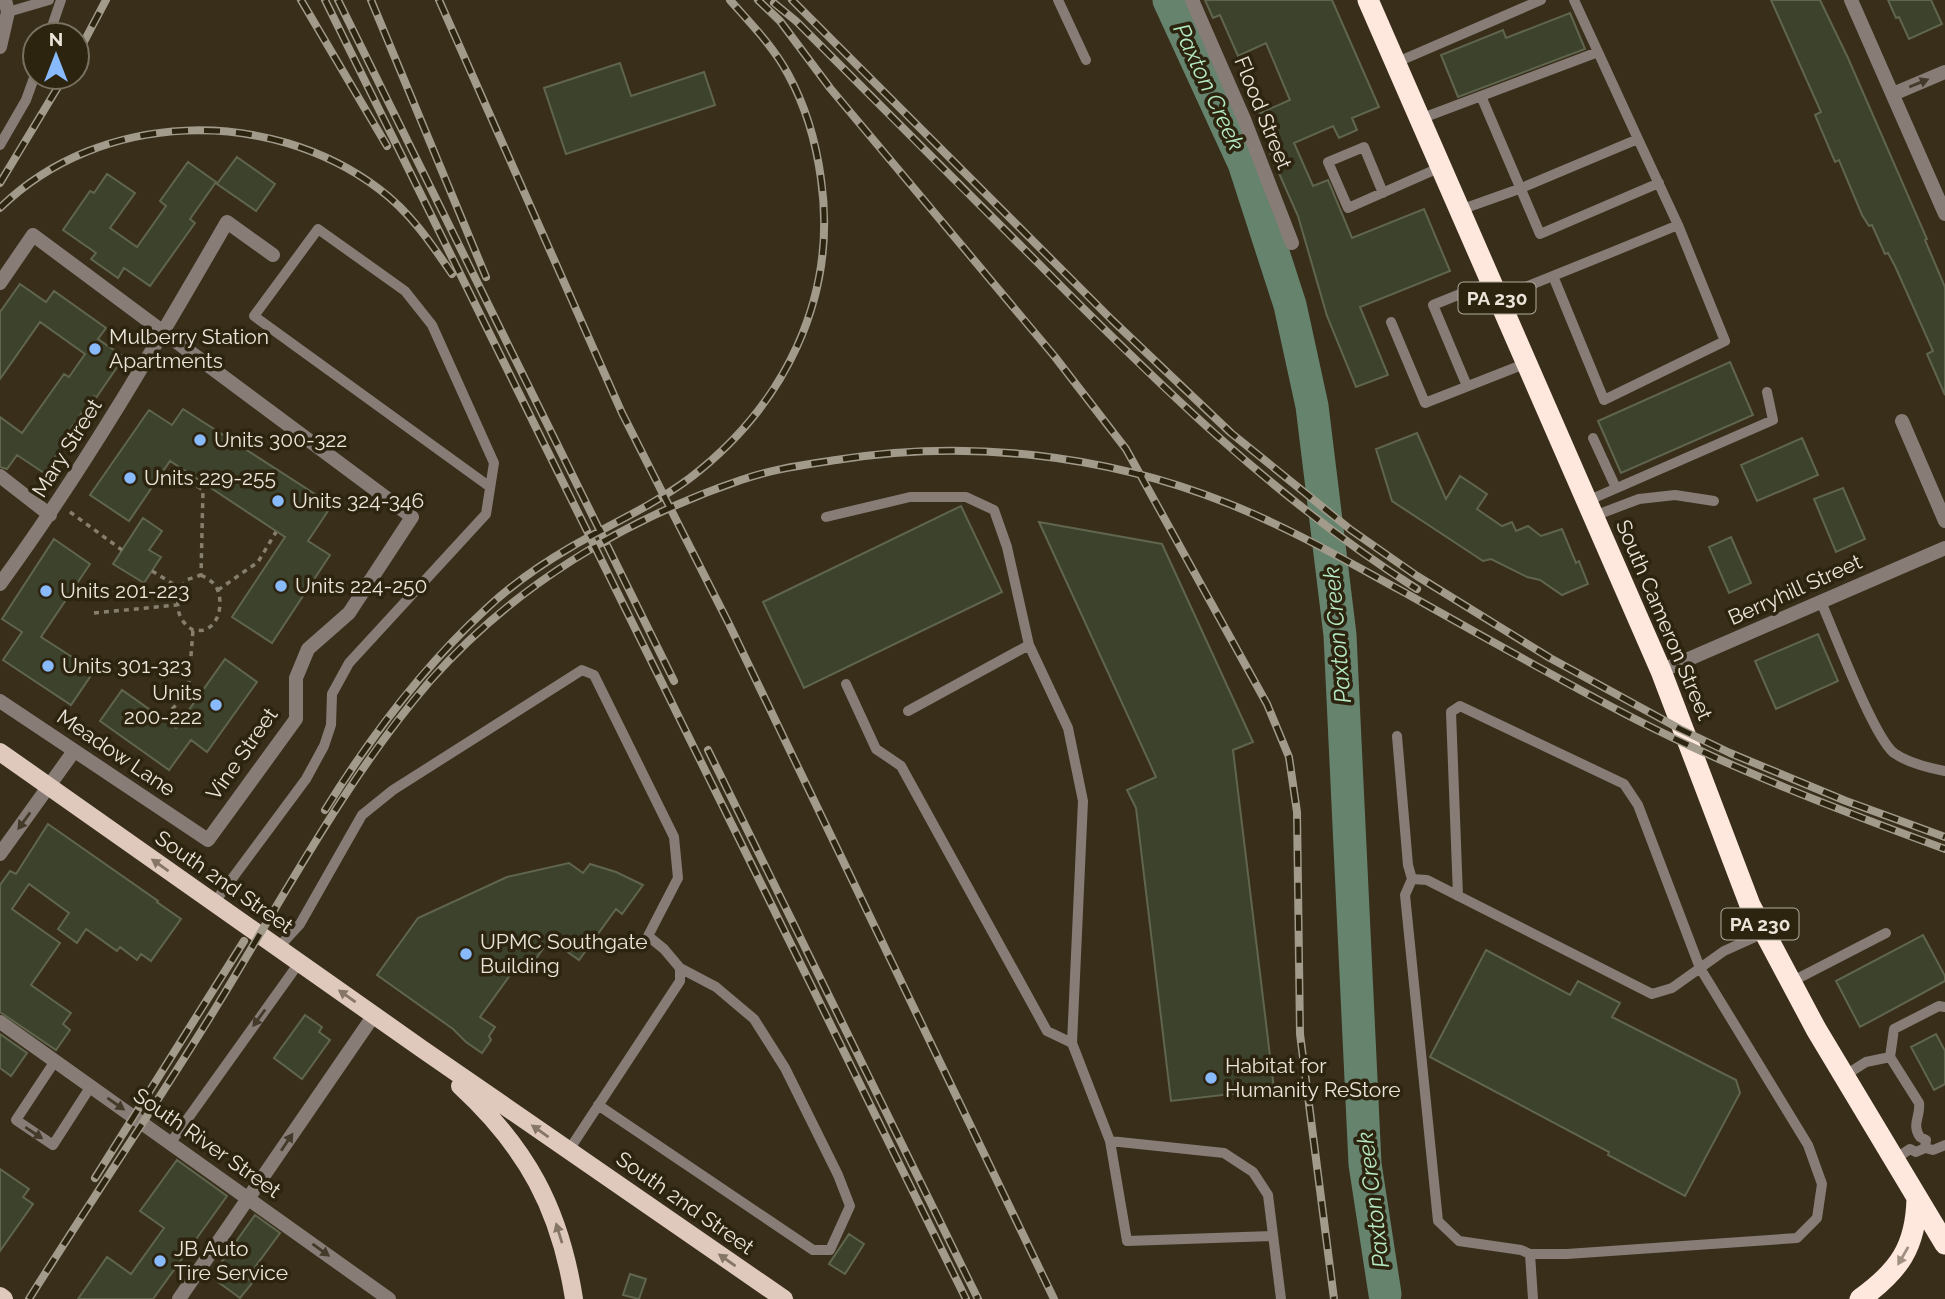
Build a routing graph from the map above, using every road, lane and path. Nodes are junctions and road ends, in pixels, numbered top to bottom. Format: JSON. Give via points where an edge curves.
{"nodes":[{"id":1,"x":49,"y":0,"type":"edge"},
{"id":2,"x":61,"y":0,"type":"edge"},
{"id":3,"x":1058,"y":0,"type":"edge"},
{"id":4,"x":1192,"y":0,"type":"edge"},
{"id":5,"x":1368,"y":0,"type":"edge"},
{"id":6,"x":1541,"y":0,"type":"edge"},
{"id":7,"x":1574,"y":0,"type":"edge"},
{"id":8,"x":1851,"y":0,"type":"edge"},
{"id":9,"x":6,"y":5,"type":"edge"},
{"id":10,"x":54,"y":21,"type":"edge"},
{"id":11,"x":0,"y":47,"type":"edge"},
{"id":12,"x":1598,"y":52,"type":"junction"},
{"id":13,"x":1086,"y":60,"type":"dead end"},
{"id":14,"x":1395,"y":63,"type":"junction"},
{"id":15,"x":1945,"y":72,"type":"edge"},
{"id":16,"x":29,"y":91,"type":"edge"},
{"id":17,"x":1893,"y":94,"type":"junction"},
{"id":18,"x":1481,"y":96,"type":"junction"},
{"id":19,"x":1420,"y":119,"type":"junction"},
{"id":20,"x":1638,"y":139,"type":"junction"},
{"id":21,"x":0,"y":145,"type":"edge"},
{"id":22,"x":1441,"y":167,"type":"junction"},
{"id":23,"x":1658,"y":183,"type":"junction"},
{"id":24,"x":1520,"y":189,"type":"junction"},
{"id":25,"x":1382,"y":193,"type":"junction"},
{"id":26,"x":1460,"y":210,"type":"junction"},
{"id":27,"x":1944,"y":211,"type":"edge"},
{"id":28,"x":1678,"y":225,"type":"junction"},
{"id":29,"x":1292,"y":243,"type":"dead end"},
{"id":30,"x":273,"y":255,"type":"dead end"},
{"id":31,"x":1553,"y":276,"type":"junction"},
{"id":32,"x":0,"y":283,"type":"edge"},
{"id":33,"x":1494,"y":290,"type":"junction"},
{"id":34,"x":1391,"y":323,"type":"dead end"},
{"id":35,"x":163,"y":333,"type":"junction"},
{"id":36,"x":1527,"y":363,"type":"junction"},
{"id":37,"x":1467,"y":386,"type":"junction"},
{"id":38,"x":1768,"y":392,"type":"dead end"},
{"id":39,"x":1902,"y":421,"type":"dead end"},
{"id":40,"x":1593,"y":438,"type":"dead end"},
{"id":41,"x":172,"y":470,"type":"dead end"},
{"id":42,"x":0,"y":476,"type":"edge"},
{"id":43,"x":490,"y":487,"type":"junction"},
{"id":44,"x":1616,"y":488,"type":"junction"},
{"id":45,"x":1714,"y":500,"type":"dead end"},
{"id":46,"x":54,"y":509,"type":"junction"},
{"id":47,"x":1590,"y":509,"type":"junction"},
{"id":48,"x":826,"y":517,"type":"dead end"},
{"id":49,"x":1945,"y":521,"type":"edge"},
{"id":50,"x":276,"y":532,"type":"dead end"},
{"id":51,"x":1945,"y":548,"type":"edge"},
{"id":52,"x":122,"y":550,"type":"dead end"},
{"id":53,"x":152,"y":571,"type":"dead end"},
{"id":54,"x":201,"y":575,"type":"junction"},
{"id":55,"x":0,"y":583,"type":"edge"},
{"id":56,"x":180,"y":589,"type":"junction"},
{"id":57,"x":218,"y":590,"type":"junction"},
{"id":58,"x":1821,"y":601,"type":"junction"},
{"id":59,"x":177,"y":605,"type":"junction"},
{"id":60,"x":94,"y":613,"type":"dead end"},
{"id":61,"x":193,"y":630,"type":"junction"},
{"id":62,"x":1028,"y":645,"type":"junction"},
{"id":63,"x":1661,"y":671,"type":"junction"},
{"id":64,"x":845,"y":684,"type":"dead end"},
{"id":65,"x":0,"y":701,"type":"edge"},
{"id":66,"x":172,"y":709,"type":"dead end"},
{"id":67,"x":908,"y":711,"type":"dead end"},
{"id":68,"x":1397,"y":736,"type":"dead end"},
{"id":69,"x":74,"y":751,"type":"junction"},
{"id":70,"x":0,"y":752,"type":"edge"},
{"id":71,"x":1945,"y":771,"type":"edge"},
{"id":72,"x":49,"y":787,"type":"junction"},
{"id":73,"x":208,"y":840,"type":"joint"},
{"id":74,"x":0,"y":855,"type":"edge"},
{"id":75,"x":1412,"y":879,"type":"junction"},
{"id":76,"x":1458,"y":896,"type":"junction"},
{"id":77,"x":214,"y":903,"type":"junction"},
{"id":78,"x":1765,"y":932,"type":"junction"},
{"id":79,"x":1886,"y":933,"type":"dead end"},
{"id":80,"x":278,"y":948,"type":"junction"},
{"id":81,"x":299,"y":963,"type":"junction"},
{"id":82,"x":680,"y":968,"type":"junction"},
{"id":83,"x":1700,"y":968,"type":"junction"},
{"id":84,"x":1791,"y":982,"type":"junction"},
{"id":85,"x":1945,"y":1007,"type":"edge"},
{"id":86,"x":374,"y":1015,"type":"junction"},
{"id":87,"x":0,"y":1022,"type":"edge"},
{"id":88,"x":1072,"y":1043,"type":"junction"},
{"id":89,"x":422,"y":1049,"type":"junction"},
{"id":90,"x":1889,"y":1057,"type":"junction"},
{"id":91,"x":55,"y":1061,"type":"junction"},
{"id":92,"x":1844,"y":1076,"type":"junction"},
{"id":93,"x":92,"y":1086,"type":"junction"},
{"id":94,"x":598,"y":1105,"type":"junction"},
{"id":95,"x":1920,"y":1137,"type":"junction"},
{"id":96,"x":1110,"y":1141,"type":"junction"},
{"id":97,"x":171,"y":1142,"type":"junction"},
{"id":98,"x":1945,"y":1145,"type":"edge"},
{"id":99,"x":1925,"y":1148,"type":"junction"},
{"id":100,"x":569,"y":1150,"type":"junction"},
{"id":101,"x":1902,"y":1154,"type":"junction"},
{"id":102,"x":249,"y":1197,"type":"junction"},
{"id":103,"x":1917,"y":1198,"type":"junction"},
{"id":104,"x":1272,"y":1236,"type":"junction"},
{"id":105,"x":1945,"y":1244,"type":"edge"},
{"id":106,"x":1530,"y":1254,"type":"junction"},
{"id":107,"x":756,"y":1280,"type":"junction"},
{"id":108,"x":179,"y":1299,"type":"edge"},
{"id":109,"x":389,"y":1299,"type":"edge"},
{"id":110,"x":574,"y":1299,"type":"edge"},
{"id":111,"x":760,"y":1299,"type":"edge"},
{"id":112,"x":784,"y":1299,"type":"edge"},
{"id":113,"x":1280,"y":1299,"type":"edge"},
{"id":114,"x":1533,"y":1299,"type":"edge"},
{"id":115,"x":1860,"y":1299,"type":"edge"}],
"edges":[{"from":1,"to":9,"type":"lane"},
{"from":2,"to":10,"type":"lane"},
{"from":3,"to":13,"type":"lane"},
{"from":4,"to":29,"type":"street","name":"Flood Street"},
{"from":5,"to":14,"type":"highway","name":"South Cameron Street","number":"PA 230"},
{"from":6,"to":14,"type":"lane"},
{"from":7,"to":12,"type":"lane"},
{"from":8,"to":17,"type":"street"},
{"from":9,"to":11,"type":"street"},
{"from":12,"to":18,"type":"lane"},
{"from":12,"to":20,"type":"lane"},
{"from":14,"to":19,"type":"highway","name":"South Cameron Street","number":"PA 230"},
{"from":17,"to":15,"type":"street","one_way":true},
{"from":16,"to":21,"type":"lane"},
{"from":17,"to":27,"type":"street"},
{"from":18,"to":19,"type":"lane"},
{"from":18,"to":24,"type":"lane"},
{"from":19,"to":22,"type":"highway","name":"South Cameron Street","number":"PA 230"},
{"from":20,"to":23,"type":"lane"},
{"from":20,"to":24,"type":"lane"},
{"from":22,"to":25,"type":"lane"},
{"from":22,"to":26,"type":"highway","name":"South Cameron Street","number":"PA 230"},
{"from":23,"to":24,"type":"lane","via":[[1540,234]]},
{"from":23,"to":28,"type":"lane"},
{"from":24,"to":26,"type":"lane"},
{"from":25,"to":25,"type":"lane","via":[[1348,208],[1328,162],[1364,147]]},
{"from":26,"to":33,"type":"highway","name":"South Cameron Street","number":"PA 230"},
{"from":28,"to":31,"type":"lane"},
{"from":28,"to":31,"type":"lane","via":[[1726,341],[1604,400]]},
{"from":30,"to":35,"type":"street","name":"Mary Street","via":[[228,222]]},
{"from":31,"to":33,"type":"lane"},
{"from":32,"to":35,"type":"street","via":[[33,235]]},
{"from":33,"to":36,"type":"highway","name":"South Cameron Street","number":"PA 230"},
{"from":33,"to":37,"type":"lane","via":[[1433,305]]},
{"from":34,"to":37,"type":"lane","via":[[1425,403]]},
{"from":35,"to":46,"type":"street","name":"Mary Street"},
{"from":35,"to":73,"type":"street","name":"Vine Street","via":[[412,517],[349,613],[308,649],[296,678],[296,719]]},
{"from":36,"to":37,"type":"lane"},
{"from":36,"to":47,"type":"highway","name":"South Cameron Street","number":"PA 230"},
{"from":38,"to":44,"type":"lane","via":[[1773,420]]},
{"from":39,"to":49,"type":"street"},
{"from":40,"to":44,"type":"lane"},
{"from":41,"to":54,"type":"path","via":[[203,490]]},
{"from":42,"to":46,"type":"street"},
{"from":43,"to":43,"type":"lane","via":[[494,463],[432,325],[405,291],[318,229],[254,316]]},
{"from":43,"to":77,"type":"lane","via":[[486,514],[349,663],[332,694],[331,725],[324,746],[306,779]]},
{"from":44,"to":47,"type":"lane"},
{"from":45,"to":47,"type":"lane","via":[[1675,495]]},
{"from":46,"to":52,"type":"path"},
{"from":46,"to":55,"type":"street","name":"Mary Street"},
{"from":47,"to":63,"type":"highway","name":"South Cameron Street","number":"PA 230"},
{"from":48,"to":62,"type":"lane","via":[[909,497],[966,497],[994,510],[1007,547]]},
{"from":50,"to":57,"type":"path","via":[[258,562]]},
{"from":51,"to":58,"type":"street","name":"Berryhill Street"},
{"from":53,"to":56,"type":"path"},
{"from":54,"to":56,"type":"path","via":[[186,580]]},
{"from":54,"to":57,"type":"path"},
{"from":56,"to":59,"type":"path"},
{"from":57,"to":61,"type":"path","via":[[220,607],[213,624],[206,630]]},
{"from":58,"to":63,"type":"street","name":"Berryhill Street"},
{"from":58,"to":71,"type":"lane","via":[[1888,747],[1904,758]]},
{"from":59,"to":60,"type":"path"},
{"from":59,"to":61,"type":"path","via":[[181,620]]},
{"from":61,"to":66,"type":"path","via":[[188,694]]},
{"from":62,"to":67,"type":"lane"},
{"from":62,"to":88,"type":"lane","via":[[1068,729],[1083,801]]},
{"from":63,"to":78,"type":"highway","name":"South Cameron Street","number":"PA 230","via":[[1750,905]]},
{"from":64,"to":88,"type":"lane","via":[[876,749],[901,766],[1047,1031]]},
{"from":65,"to":69,"type":"street","name":"Meadow Lane"},
{"from":68,"to":75,"type":"lane"},
{"from":69,"to":72,"type":"street"},
{"from":69,"to":73,"type":"street","name":"Meadow Lane"},
{"from":70,"to":72,"type":"main road","name":"South 2nd Street"},
{"from":72,"to":74,"type":"street","one_way":true},
{"from":77,"to":72,"type":"main road","name":"South 2nd Street","one_way":true},
{"from":75,"to":76,"type":"lane","via":[[1427,880]]},
{"from":75,"to":106,"type":"lane","via":[[1405,895],[1437,1222],[1459,1241]]},
{"from":76,"to":83,"type":"lane","via":[[1652,994],[1672,988]]},
{"from":76,"to":83,"type":"lane","via":[[1451,712],[1460,706],[1624,784],[1638,806]]},
{"from":77,"to":80,"type":"main road","name":"South 2nd Street"},
{"from":78,"to":83,"type":"lane"},
{"from":78,"to":84,"type":"highway","name":"South Cameron Street","number":"PA 230"},
{"from":79,"to":84,"type":"lane"},
{"from":80,"to":81,"type":"main road","name":"South 2nd Street"},
{"from":80,"to":82,"type":"lane","via":[[300,924],[362,816],[393,790],[582,670],[594,675],[674,837],[678,878],[648,936]]},
{"from":86,"to":81,"type":"main road","name":"South 2nd Street","one_way":true},
{"from":81,"to":97,"type":"lane","one_way":true},
{"from":82,"to":94,"type":"lane","via":[[680,981]]},
{"from":82,"to":94,"type":"lane","via":[[716,987],[754,1019],[785,1068],[850,1206],[830,1250],[814,1250]]},
{"from":83,"to":106,"type":"lane","via":[[1808,1145],[1822,1184],[1817,1218],[1797,1238]]},
{"from":84,"to":92,"type":"highway","name":"South Cameron Street","number":"PA 230"},
{"from":85,"to":90,"type":"lane","via":[[1894,1029]]},
{"from":86,"to":89,"type":"main road","name":"South 2nd Street"},
{"from":102,"to":86,"type":"street","one_way":true},
{"from":87,"to":91,"type":"street","name":"South River Street"},
{"from":88,"to":96,"type":"lane"},
{"from":100,"to":89,"type":"main road","name":"South 2nd Street","one_way":true},
{"from":110,"to":89,"type":"main road","name":"South 2nd Street","one_way":true,"via":[[554,1216],[535,1177],[485,1111]]},
{"from":90,"to":92,"type":"lane","via":[[1866,1062]]},
{"from":90,"to":95,"type":"lane","via":[[1919,1103],[1915,1127]]},
{"from":91,"to":93,"type":"street","name":"South River Street"},
{"from":91,"to":93,"type":"lane","one_way":true,"via":[[16,1120],[52,1145]]},
{"from":92,"to":101,"type":"highway","name":"South Cameron Street","number":"PA 230"},
{"from":93,"to":97,"type":"street","name":"South River Street","one_way":true},
{"from":94,"to":100,"type":"lane"},
{"from":95,"to":99,"type":"lane","via":[[1926,1140]]},
{"from":95,"to":101,"type":"lane"},
{"from":96,"to":104,"type":"lane","via":[[1224,1153],[1253,1172],[1268,1195]]},
{"from":96,"to":104,"type":"lane","via":[[1127,1241]]},
{"from":97,"to":102,"type":"street","name":"South River Street"},
{"from":98,"to":99,"type":"lane"},
{"from":99,"to":101,"type":"lane"},
{"from":107,"to":100,"type":"main road","name":"South 2nd Street","one_way":true},
{"from":101,"to":103,"type":"highway","name":"South Cameron Street","number":"PA 230"},
{"from":102,"to":108,"type":"street"},
{"from":102,"to":109,"type":"street","name":"South River Street","one_way":true},
{"from":103,"to":105,"type":"highway","name":"South Cameron Street","number":"PA 230"},
{"from":103,"to":115,"type":"highway","one_way":true,"via":[[1917,1221],[1904,1256],[1892,1273]]},
{"from":104,"to":113,"type":"lane"},
{"from":106,"to":114,"type":"lane"},
{"from":107,"to":111,"type":"main road"},
{"from":107,"to":112,"type":"main road","name":"South 2nd Street"}]}
